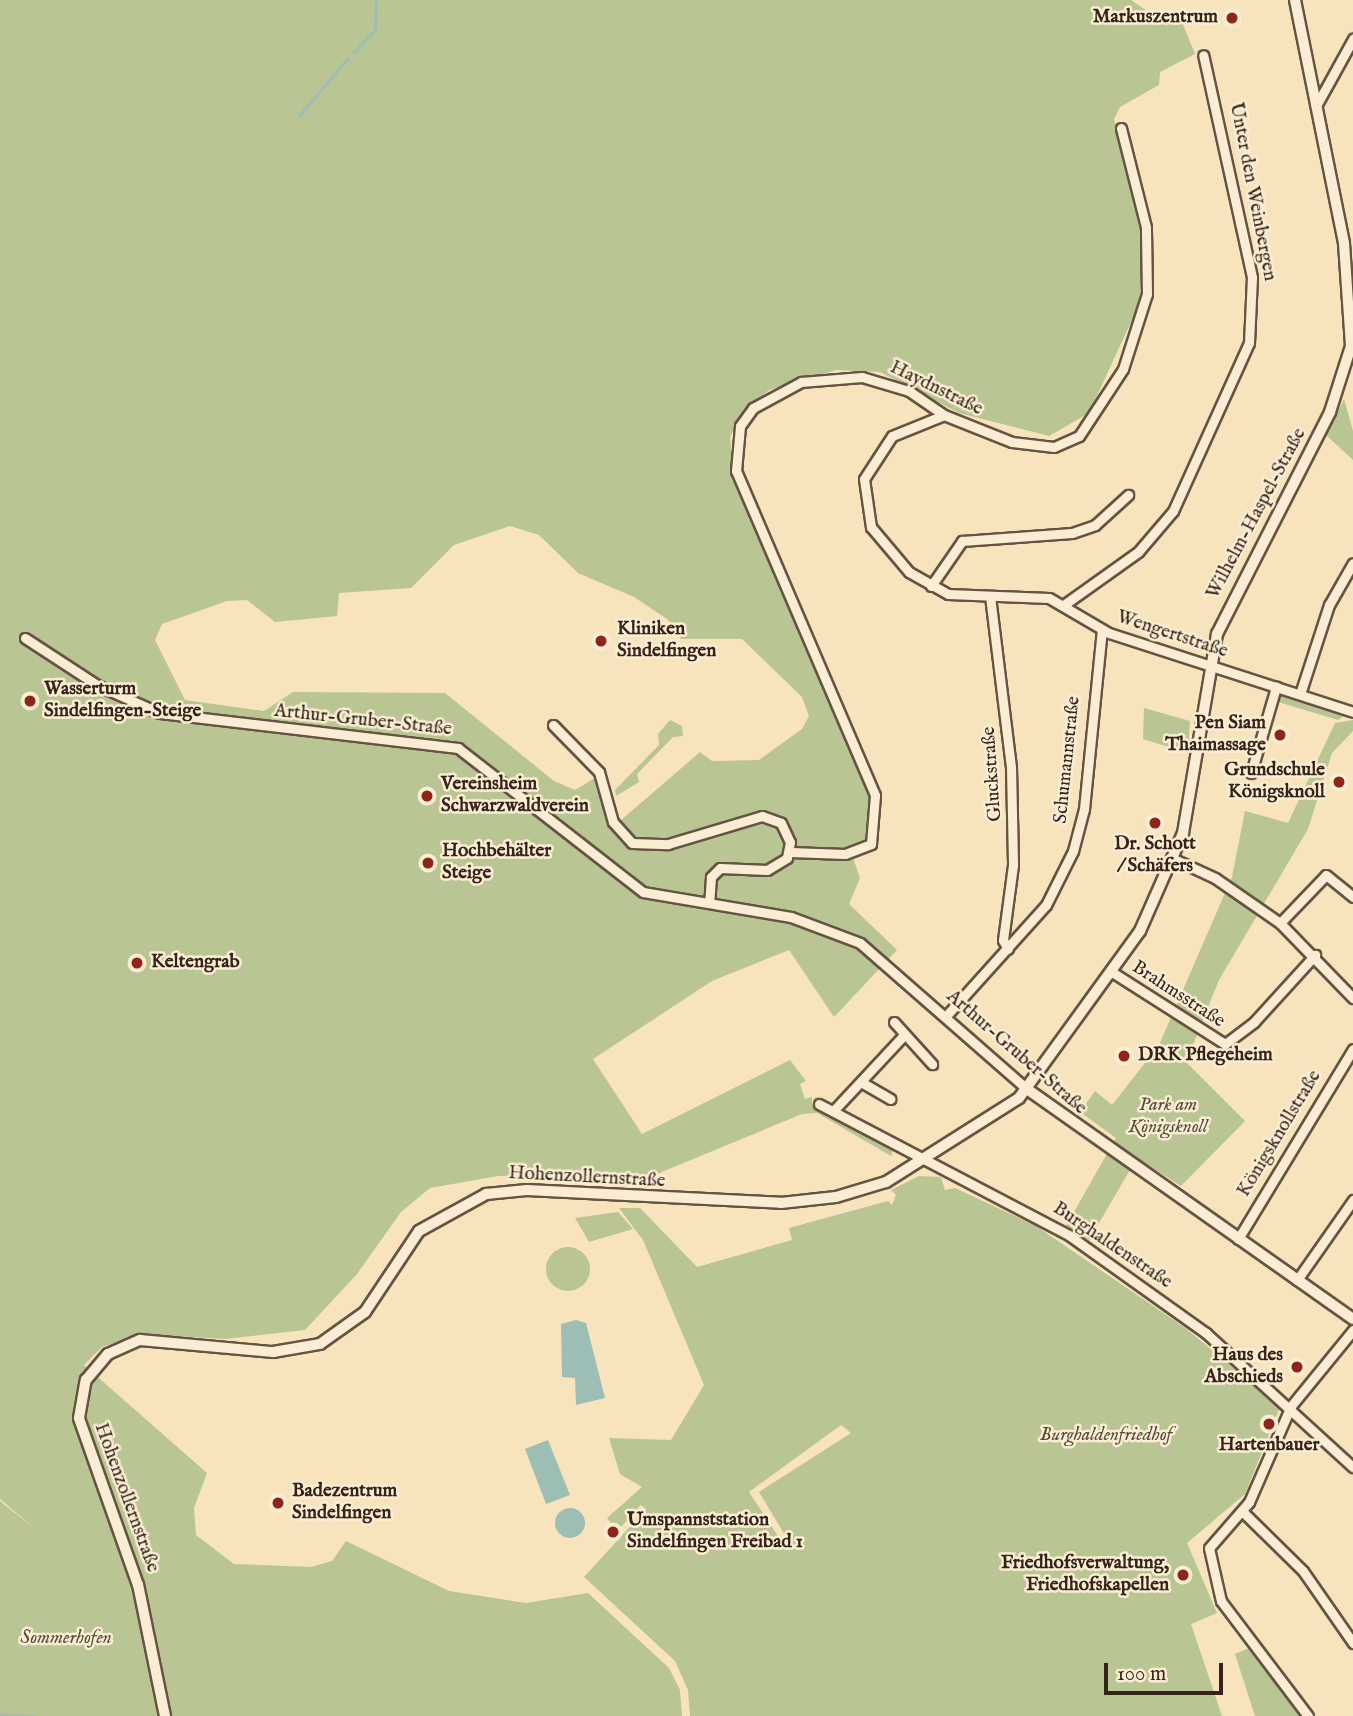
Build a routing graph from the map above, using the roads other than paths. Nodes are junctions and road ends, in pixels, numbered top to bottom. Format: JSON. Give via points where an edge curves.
{"nodes":[{"id":1,"x":1295,"y":0,"type":"edge"},
{"id":2,"x":1353,"y":38,"type":"edge"},
{"id":3,"x":1203,"y":55,"type":"dead end"},
{"id":4,"x":1316,"y":106,"type":"junction"},
{"id":5,"x":1121,"y":128,"type":"dead end"},
{"id":6,"x":1350,"y":363,"type":"edge"},
{"id":7,"x":944,"y":415,"type":"junction"},
{"id":8,"x":1128,"y":495,"type":"dead end"},
{"id":9,"x":1353,"y":563,"type":"edge"},
{"id":10,"x":931,"y":586,"type":"junction"},
{"id":11,"x":990,"y":596,"type":"junction"},
{"id":12,"x":1065,"y":604,"type":"junction"},
{"id":13,"x":1102,"y":630,"type":"junction"},
{"id":14,"x":25,"y":638,"type":"dead end"},
{"id":15,"x":1207,"y":665,"type":"junction"},
{"id":16,"x":1276,"y":687,"type":"junction"},
{"id":17,"x":1300,"y":694,"type":"junction"},
{"id":18,"x":1353,"y":712,"type":"edge"},
{"id":19,"x":553,"y":725,"type":"dead end"},
{"id":20,"x":1251,"y":773,"type":"dead end"},
{"id":21,"x":789,"y":852,"type":"junction"},
{"id":22,"x":1174,"y":859,"type":"junction"},
{"id":23,"x":1353,"y":897,"type":"edge"},
{"id":24,"x":709,"y":903,"type":"junction"},
{"id":25,"x":1280,"y":923,"type":"junction"},
{"id":26,"x":1009,"y":949,"type":"junction"},
{"id":27,"x":1315,"y":955,"type":"junction"},
{"id":28,"x":1112,"y":972,"type":"junction"},
{"id":29,"x":1352,"y":993,"type":"edge"},
{"id":30,"x":946,"y":1016,"type":"junction"},
{"id":31,"x":894,"y":1022,"type":"dead end"},
{"id":32,"x":904,"y":1035,"type":"junction"},
{"id":33,"x":1353,"y":1049,"type":"edge"},
{"id":34,"x":932,"y":1064,"type":"dead end"},
{"id":35,"x":861,"y":1082,"type":"junction"},
{"id":36,"x":1027,"y":1089,"type":"junction"},
{"id":37,"x":891,"y":1099,"type":"dead end"},
{"id":38,"x":819,"y":1104,"type":"dead end"},
{"id":39,"x":835,"y":1109,"type":"junction"},
{"id":40,"x":927,"y":1161,"type":"junction"},
{"id":41,"x":1353,"y":1200,"type":"edge"},
{"id":42,"x":1238,"y":1239,"type":"junction"},
{"id":43,"x":1297,"y":1280,"type":"junction"},
{"id":44,"x":1353,"y":1319,"type":"edge"},
{"id":45,"x":1353,"y":1330,"type":"edge"},
{"id":46,"x":1292,"y":1406,"type":"junction"},
{"id":47,"x":1353,"y":1467,"type":"edge"},
{"id":48,"x":1243,"y":1511,"type":"junction"},
{"id":49,"x":1353,"y":1643,"type":"edge"},
{"id":50,"x":165,"y":1713,"type":"edge"},
{"id":51,"x":1308,"y":1716,"type":"edge"}],
"edges":[{"from":1,"to":4,"type":"street","name":"Wilhelm-Haspel-Straße"},
{"from":2,"to":4,"type":"street"},
{"from":3,"to":12,"type":"street","name":"Unter den Weinbergen","via":[[1252,277],[1249,343],[1173,511],[1139,552]]},
{"from":4,"to":6,"type":"street","name":"Wilhelm-Haspel-Straße","via":[[1349,276]]},
{"from":5,"to":7,"type":"street","name":"Haydnstraße","via":[[1143,209],[1148,277],[1142,321],[1097,416],[1073,440],[1044,448]]},
{"from":6,"to":15,"type":"street","name":"Wilhelm-Haspel-Straße","via":[[1330,412],[1235,590]]},
{"from":7,"to":10,"type":"street","name":"Wengertstraße","via":[[891,436],[871,462],[863,487],[877,537],[900,565]]},
{"from":7,"to":21,"type":"street","name":"Haydnstraße","via":[[877,379],[820,378],[771,396],[746,415],[737,434],[736,471],[874,794],[871,844],[845,854]]},
{"from":8,"to":10,"type":"street","via":[[1095,525],[1072,533],[962,541]]},
{"from":9,"to":17,"type":"street","via":[[1329,605]]},
{"from":10,"to":11,"type":"street","name":"Wengertstraße","via":[[948,594]]},
{"from":11,"to":12,"type":"street","name":"Wengertstraße"},
{"from":11,"to":26,"type":"street","name":"Gluckstraße","via":[[1011,767],[1013,865],[1003,940]]},
{"from":12,"to":13,"type":"street","name":"Wengertstraße"},
{"from":13,"to":15,"type":"street","name":"Wengertstraße"},
{"from":13,"to":26,"type":"street","name":"Schumannstraße","via":[[1080,829],[1053,894]]},
{"from":14,"to":24,"type":"street","name":"Arthur-Gruber-Straße","via":[[97,685],[160,713],[457,748],[485,764],[632,887],[652,896]]},
{"from":15,"to":16,"type":"street","name":"Wengertstraße"},
{"from":15,"to":22,"type":"street","name":"Wilhelm-Haspel-Straße","via":[[1189,806]]},
{"from":16,"to":17,"type":"street","name":"Wengertstraße"},
{"from":16,"to":20,"type":"street"},
{"from":17,"to":18,"type":"street","name":"Wengertstraße"},
{"from":19,"to":21,"type":"street","via":[[599,772],[613,822],[632,843],[668,844],[762,816],[785,827]]},
{"from":21,"to":24,"type":"street","via":[[768,870],[714,872]]},
{"from":22,"to":25,"type":"street","via":[[1215,878]]},
{"from":22,"to":28,"type":"street","name":"Wilhelm-Haspel-Straße","via":[[1140,931]]},
{"from":23,"to":25,"type":"street","via":[[1326,875]]},
{"from":24,"to":30,"type":"street","name":"Arthur-Gruber-Straße","via":[[791,917],[841,934],[887,963]]},
{"from":25,"to":27,"type":"street"},
{"from":26,"to":30,"type":"street","name":"Schumannstraße"},
{"from":27,"to":28,"type":"street","name":"Brahmsstraße","via":[[1254,1022],[1225,1044]]},
{"from":27,"to":29,"type":"street"},
{"from":28,"to":36,"type":"street","name":"Wilhelm-Haspel-Straße"},
{"from":30,"to":36,"type":"street","name":"Arthur-Gruber-Straße"},
{"from":31,"to":32,"type":"street"},
{"from":32,"to":34,"type":"street"},
{"from":32,"to":35,"type":"street"},
{"from":33,"to":42,"type":"street","name":"Königsknollstraße"},
{"from":35,"to":37,"type":"street"},
{"from":35,"to":39,"type":"street"},
{"from":36,"to":40,"type":"street","name":"Hohenzollernstraße"},
{"from":36,"to":42,"type":"street","name":"Arthur-Gruber-Straße"},
{"from":38,"to":39,"type":"street","name":"Burghaldenstraße"},
{"from":39,"to":40,"type":"street","name":"Burghaldenstraße"},
{"from":40,"to":46,"type":"street","name":"Burghaldenstraße","via":[[1070,1236],[1189,1320]]},
{"from":40,"to":50,"type":"street","name":"Hohenzollernstraße","via":[[859,1191],[803,1202],[527,1190],[485,1194],[419,1231],[365,1312],[320,1344],[273,1352],[140,1340],[108,1354],[82,1391],[81,1432],[138,1585]]},
{"from":41,"to":43,"type":"street"},
{"from":42,"to":43,"type":"street","name":"Arthur-Gruber-Straße"},
{"from":43,"to":44,"type":"street","name":"Arthur-Gruber-Straße"},
{"from":45,"to":46,"type":"street"},
{"from":46,"to":47,"type":"street","name":"Burghaldenstraße"},
{"from":46,"to":48,"type":"street"},
{"from":48,"to":49,"type":"street","via":[[1316,1587]]},
{"from":48,"to":51,"type":"street","via":[[1210,1544],[1221,1601]]}]}
